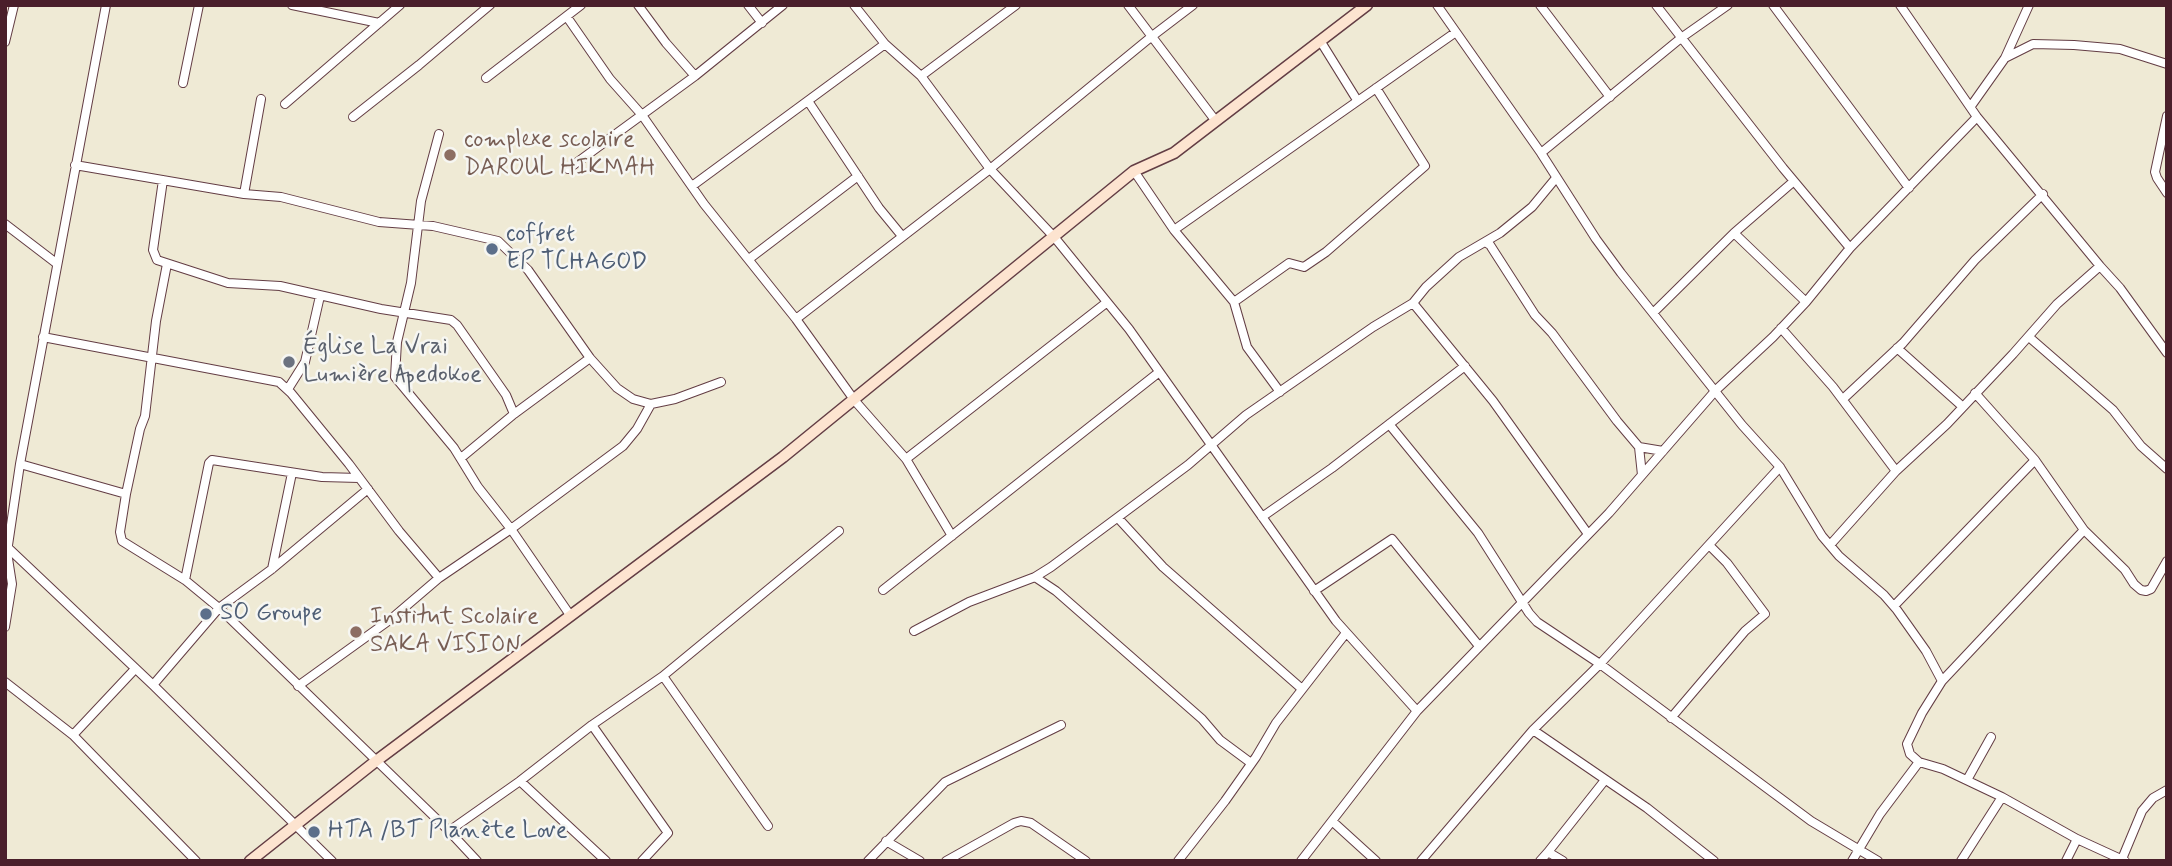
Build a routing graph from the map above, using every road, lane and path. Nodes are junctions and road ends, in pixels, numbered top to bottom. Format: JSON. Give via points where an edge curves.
{"nodes":[{"id":1,"x":14,"y":5,"type":"edge"},
{"id":2,"x":106,"y":5,"type":"edge"},
{"id":3,"x":199,"y":5,"type":"edge"},
{"id":4,"x":292,"y":5,"type":"edge"},
{"id":5,"x":400,"y":5,"type":"edge"},
{"id":6,"x":490,"y":5,"type":"edge"},
{"id":7,"x":581,"y":5,"type":"edge"},
{"id":8,"x":638,"y":5,"type":"edge"},
{"id":9,"x":748,"y":5,"type":"edge"},
{"id":10,"x":783,"y":5,"type":"edge"},
{"id":11,"x":854,"y":5,"type":"edge"},
{"id":12,"x":1016,"y":5,"type":"edge"},
{"id":13,"x":1128,"y":5,"type":"edge"},
{"id":14,"x":1193,"y":5,"type":"edge"},
{"id":15,"x":1367,"y":5,"type":"edge"},
{"id":16,"x":1437,"y":5,"type":"edge"},
{"id":17,"x":1540,"y":5,"type":"edge"},
{"id":18,"x":1656,"y":5,"type":"edge"},
{"id":19,"x":1728,"y":5,"type":"edge"},
{"id":20,"x":1773,"y":5,"type":"edge"},
{"id":21,"x":1900,"y":5,"type":"edge"},
{"id":22,"x":2029,"y":5,"type":"edge"},
{"id":23,"x":567,"y":18,"type":"junction"},
{"id":24,"x":379,"y":23,"type":"junction"},
{"id":25,"x":762,"y":23,"type":"junction"},
{"id":26,"x":1456,"y":32,"type":"junction"},
{"id":27,"x":1151,"y":37,"type":"junction"},
{"id":28,"x":1681,"y":38,"type":"junction"},
{"id":29,"x":5,"y":42,"type":"edge"},
{"id":30,"x":1321,"y":42,"type":"junction"},
{"id":31,"x":885,"y":44,"type":"junction"},
{"id":32,"x":2005,"y":58,"type":"junction"},
{"id":33,"x":2167,"y":64,"type":"edge"},
{"id":34,"x":695,"y":76,"type":"junction"},
{"id":35,"x":921,"y":76,"type":"junction"},
{"id":36,"x":486,"y":78,"type":"dead end"},
{"id":37,"x":183,"y":83,"type":"dead end"},
{"id":38,"x":1376,"y":88,"type":"junction"},
{"id":39,"x":1610,"y":97,"type":"junction"},
{"id":40,"x":261,"y":99,"type":"dead end"},
{"id":41,"x":1357,"y":100,"type":"junction"},
{"id":42,"x":808,"y":101,"type":"junction"},
{"id":43,"x":285,"y":104,"type":"dead end"},
{"id":44,"x":1971,"y":106,"type":"junction"},
{"id":45,"x":642,"y":114,"type":"junction"},
{"id":46,"x":2167,"y":116,"type":"edge"},
{"id":47,"x":352,"y":117,"type":"dead end"},
{"id":48,"x":1977,"y":117,"type":"junction"},
{"id":49,"x":1215,"y":120,"type":"junction"},
{"id":50,"x":439,"y":134,"type":"dead end"},
{"id":51,"x":2164,"y":146,"type":"edge"},
{"id":52,"x":1541,"y":153,"type":"junction"},
{"id":53,"x":75,"y":165,"type":"junction"},
{"id":54,"x":568,"y":169,"type":"dead end"},
{"id":55,"x":990,"y":169,"type":"junction"},
{"id":56,"x":1135,"y":171,"type":"junction"},
{"id":57,"x":858,"y":176,"type":"junction"},
{"id":58,"x":1556,"y":178,"type":"junction"},
{"id":59,"x":163,"y":180,"type":"junction"},
{"id":60,"x":1794,"y":181,"type":"junction"},
{"id":61,"x":692,"y":186,"type":"junction"},
{"id":62,"x":1909,"y":188,"type":"junction"},
{"id":63,"x":2167,"y":193,"type":"edge"},
{"id":64,"x":244,"y":194,"type":"junction"},
{"id":65,"x":2043,"y":194,"type":"junction"},
{"id":66,"x":5,"y":224,"type":"edge"},
{"id":67,"x":417,"y":224,"type":"junction"},
{"id":68,"x":1174,"y":230,"type":"junction"},
{"id":69,"x":1734,"y":233,"type":"junction"},
{"id":70,"x":902,"y":236,"type":"junction"},
{"id":71,"x":1055,"y":238,"type":"junction"},
{"id":72,"x":1485,"y":242,"type":"junction"},
{"id":73,"x":1850,"y":248,"type":"junction"},
{"id":74,"x":749,"y":259,"type":"junction"},
{"id":75,"x":56,"y":263,"type":"junction"},
{"id":76,"x":167,"y":264,"type":"junction"},
{"id":77,"x":2100,"y":266,"type":"junction"},
{"id":78,"x":320,"y":296,"type":"junction"},
{"id":79,"x":1234,"y":302,"type":"junction"},
{"id":80,"x":1806,"y":302,"type":"junction"},
{"id":81,"x":1106,"y":303,"type":"junction"},
{"id":82,"x":1413,"y":303,"type":"junction"},
{"id":83,"x":402,"y":312,"type":"junction"},
{"id":84,"x":1653,"y":313,"type":"junction"},
{"id":85,"x":796,"y":319,"type":"junction"},
{"id":86,"x":1782,"y":328,"type":"junction"},
{"id":87,"x":43,"y":337,"type":"junction"},
{"id":88,"x":2029,"y":337,"type":"junction"},
{"id":89,"x":1897,"y":348,"type":"junction"},
{"id":90,"x":2167,"y":353,"type":"edge"},
{"id":91,"x":152,"y":357,"type":"junction"},
{"id":92,"x":590,"y":358,"type":"junction"},
{"id":93,"x":1465,"y":366,"type":"junction"},
{"id":94,"x":1158,"y":373,"type":"junction"},
{"id":95,"x":721,"y":382,"type":"dead end"},
{"id":96,"x":288,"y":389,"type":"junction"},
{"id":97,"x":1716,"y":390,"type":"junction"},
{"id":98,"x":1280,"y":391,"type":"junction"},
{"id":99,"x":1975,"y":393,"type":"junction"},
{"id":100,"x":1843,"y":399,"type":"junction"},
{"id":101,"x":855,"y":401,"type":"junction"},
{"id":102,"x":652,"y":404,"type":"junction"},
{"id":103,"x":1963,"y":407,"type":"junction"},
{"id":104,"x":513,"y":414,"type":"junction"},
{"id":105,"x":1390,"y":424,"type":"junction"},
{"id":106,"x":1210,"y":445,"type":"junction"},
{"id":107,"x":1639,"y":447,"type":"junction"},
{"id":108,"x":1663,"y":451,"type":"junction"},
{"id":109,"x":461,"y":458,"type":"junction"},
{"id":110,"x":906,"y":459,"type":"junction"},
{"id":111,"x":2035,"y":460,"type":"junction"},
{"id":112,"x":20,"y":464,"type":"junction"},
{"id":113,"x":1780,"y":467,"type":"junction"},
{"id":114,"x":2167,"y":469,"type":"edge"},
{"id":115,"x":1896,"y":471,"type":"junction"},
{"id":116,"x":292,"y":473,"type":"junction"},
{"id":117,"x":1642,"y":475,"type":"junction"},
{"id":118,"x":359,"y":478,"type":"junction"},
{"id":119,"x":368,"y":489,"type":"junction"},
{"id":120,"x":126,"y":494,"type":"junction"},
{"id":121,"x":1262,"y":517,"type":"junction"},
{"id":122,"x":1118,"y":518,"type":"junction"},
{"id":123,"x":511,"y":529,"type":"junction"},
{"id":124,"x":2084,"y":530,"type":"junction"},
{"id":125,"x":839,"y":531,"type":"dead end"},
{"id":126,"x":1588,"y":534,"type":"junction"},
{"id":127,"x":952,"y":536,"type":"junction"},
{"id":128,"x":6,"y":545,"type":"edge"},
{"id":129,"x":1709,"y":545,"type":"junction"},
{"id":130,"x":1830,"y":545,"type":"junction"},
{"id":131,"x":2167,"y":561,"type":"edge"},
{"id":132,"x":272,"y":569,"type":"junction"},
{"id":133,"x":1035,"y":576,"type":"junction"},
{"id":134,"x":439,"y":578,"type":"junction"},
{"id":135,"x":186,"y":580,"type":"junction"},
{"id":136,"x":883,"y":590,"type":"dead end"},
{"id":137,"x":1314,"y":591,"type":"junction"},
{"id":138,"x":1522,"y":601,"type":"junction"},
{"id":139,"x":1894,"y":606,"type":"junction"},
{"id":140,"x":219,"y":608,"type":"junction"},
{"id":141,"x":570,"y":615,"type":"junction"},
{"id":142,"x":5,"y":626,"type":"edge"},
{"id":143,"x":914,"y":631,"type":"dead end"},
{"id":144,"x":1346,"y":633,"type":"junction"},
{"id":145,"x":1479,"y":646,"type":"junction"},
{"id":146,"x":1600,"y":664,"type":"junction"},
{"id":147,"x":135,"y":669,"type":"junction"},
{"id":148,"x":663,"y":676,"type":"junction"},
{"id":149,"x":1942,"y":681,"type":"junction"},
{"id":150,"x":5,"y":682,"type":"edge"},
{"id":151,"x":153,"y":685,"type":"junction"},
{"id":152,"x":298,"y":686,"type":"junction"},
{"id":153,"x":1302,"y":689,"type":"junction"},
{"id":154,"x":1417,"y":711,"type":"junction"},
{"id":155,"x":1671,"y":718,"type":"junction"},
{"id":156,"x":592,"y":724,"type":"junction"},
{"id":157,"x":1061,"y":725,"type":"dead end"},
{"id":158,"x":1533,"y":730,"type":"junction"},
{"id":159,"x":72,"y":736,"type":"junction"},
{"id":160,"x":1991,"y":737,"type":"dead end"},
{"id":161,"x":376,"y":761,"type":"junction"},
{"id":162,"x":1919,"y":762,"type":"junction"},
{"id":163,"x":1251,"y":763,"type":"junction"},
{"id":164,"x":1605,"y":780,"type":"junction"},
{"id":165,"x":1967,"y":780,"type":"junction"},
{"id":166,"x":520,"y":781,"type":"junction"},
{"id":167,"x":2167,"y":790,"type":"edge"},
{"id":168,"x":2002,"y":797,"type":"junction"},
{"id":169,"x":1332,"y":821,"type":"junction"},
{"id":170,"x":293,"y":825,"type":"junction"},
{"id":171,"x":768,"y":826,"type":"dead end"},
{"id":172,"x":449,"y":831,"type":"junction"},
{"id":173,"x":2077,"y":839,"type":"junction"},
{"id":174,"x":886,"y":841,"type":"junction"},
{"id":175,"x":1860,"y":849,"type":"junction"},
{"id":176,"x":1548,"y":852,"type":"junction"},
{"id":177,"x":2124,"y":860,"type":"edge"},
{"id":178,"x":196,"y":861,"type":"edge"},
{"id":179,"x":250,"y":861,"type":"edge"},
{"id":180,"x":332,"y":861,"type":"edge"},
{"id":181,"x":477,"y":861,"type":"edge"},
{"id":182,"x":606,"y":861,"type":"edge"},
{"id":183,"x":642,"y":861,"type":"edge"},
{"id":184,"x":868,"y":861,"type":"edge"},
{"id":185,"x":920,"y":861,"type":"edge"},
{"id":186,"x":946,"y":861,"type":"edge"},
{"id":187,"x":1086,"y":861,"type":"edge"},
{"id":188,"x":1178,"y":861,"type":"edge"},
{"id":189,"x":1301,"y":861,"type":"edge"},
{"id":190,"x":1376,"y":861,"type":"edge"},
{"id":191,"x":1421,"y":861,"type":"edge"},
{"id":192,"x":1539,"y":861,"type":"edge"},
{"id":193,"x":1563,"y":861,"type":"edge"},
{"id":194,"x":1714,"y":861,"type":"edge"},
{"id":195,"x":1852,"y":861,"type":"edge"},
{"id":196,"x":1878,"y":861,"type":"edge"},
{"id":197,"x":1961,"y":861,"type":"edge"},
{"id":198,"x":2066,"y":861,"type":"edge"}],
"edges":[{"from":1,"to":29,"type":"street"},
{"from":2,"to":53,"type":"street"},
{"from":3,"to":37,"type":"street"},
{"from":4,"to":24,"type":"street"},
{"from":5,"to":24,"type":"street"},
{"from":6,"to":47,"type":"street"},
{"from":7,"to":23,"type":"street"},
{"from":8,"to":34,"type":"street"},
{"from":9,"to":25,"type":"street"},
{"from":10,"to":25,"type":"street"},
{"from":11,"to":31,"type":"street"},
{"from":12,"to":35,"type":"street"},
{"from":13,"to":27,"type":"street"},
{"from":14,"to":27,"type":"street"},
{"from":15,"to":30,"type":"street"},
{"from":16,"to":26,"type":"street"},
{"from":17,"to":39,"type":"street"},
{"from":18,"to":28,"type":"street"},
{"from":19,"to":28,"type":"street"},
{"from":20,"to":62,"type":"street"},
{"from":21,"to":44,"type":"street"},
{"from":22,"to":32,"type":"street"},
{"from":23,"to":36,"type":"street"},
{"from":23,"to":45,"type":"street","via":[[610,79]]},
{"from":24,"to":43,"type":"street"},
{"from":25,"to":34,"type":"street"},
{"from":26,"to":38,"type":"street"},
{"from":26,"to":52,"type":"street"},
{"from":27,"to":49,"type":"street"},
{"from":27,"to":55,"type":"street"},
{"from":28,"to":39,"type":"street"},
{"from":28,"to":60,"type":"street"},
{"from":30,"to":41,"type":"street"},
{"from":30,"to":49,"type":"street"},
{"from":31,"to":35,"type":"street"},
{"from":31,"to":42,"type":"street"},
{"from":32,"to":33,"type":"street","via":[[2033,44],[2074,45],[2120,49]]},
{"from":32,"to":44,"type":"street"},
{"from":34,"to":45,"type":"street"},
{"from":35,"to":55,"type":"street"},
{"from":38,"to":41,"type":"street"},
{"from":38,"to":79,"type":"street","via":[[1425,166],[1326,252],[1304,267],[1289,263]]},
{"from":39,"to":52,"type":"street"},
{"from":40,"to":64,"type":"street"},
{"from":41,"to":68,"type":"street"},
{"from":42,"to":57,"type":"street"},
{"from":42,"to":61,"type":"street"},
{"from":44,"to":48,"type":"street"},
{"from":45,"to":54,"type":"street"},
{"from":45,"to":61,"type":"street"},
{"from":46,"to":51,"type":"street"},
{"from":48,"to":62,"type":"street"},
{"from":48,"to":65,"type":"street"},
{"from":49,"to":56,"type":"street","via":[[1174,153]]},
{"from":50,"to":67,"type":"street"},
{"from":51,"to":63,"type":"street","via":[[2155,172]]},
{"from":52,"to":58,"type":"street"},
{"from":53,"to":59,"type":"street"},
{"from":53,"to":75,"type":"street"},
{"from":55,"to":70,"type":"street"},
{"from":55,"to":71,"type":"street"},
{"from":56,"to":68,"type":"street"},
{"from":56,"to":71,"type":"street"},
{"from":57,"to":70,"type":"street"},
{"from":57,"to":74,"type":"street"},
{"from":58,"to":72,"type":"street","via":[[1532,207]]},
{"from":58,"to":84,"type":"street"},
{"from":59,"to":64,"type":"street"},
{"from":59,"to":76,"type":"street","via":[[153,250],[157,260]]},
{"from":60,"to":69,"type":"street"},
{"from":60,"to":73,"type":"street"},
{"from":61,"to":74,"type":"street"},
{"from":62,"to":73,"type":"street"},
{"from":64,"to":67,"type":"street","via":[[282,197],[379,222]]},
{"from":65,"to":77,"type":"street"},
{"from":65,"to":89,"type":"street","via":[[1975,260]]},
{"from":66,"to":75,"type":"street"},
{"from":67,"to":83,"type":"street","via":[[411,283]]},
{"from":67,"to":92,"type":"street","via":[[502,243],[528,270]]},
{"from":68,"to":79,"type":"street"},
{"from":69,"to":80,"type":"street"},
{"from":69,"to":84,"type":"street"},
{"from":70,"to":85,"type":"street"},
{"from":71,"to":81,"type":"street"},
{"from":71,"to":101,"type":"street"},
{"from":72,"to":82,"type":"street","via":[[1459,257]]},
{"from":72,"to":107,"type":"street","via":[[1535,315]]},
{"from":73,"to":80,"type":"street"},
{"from":74,"to":85,"type":"street"},
{"from":75,"to":87,"type":"street"},
{"from":76,"to":78,"type":"street","via":[[228,283],[280,286]]},
{"from":76,"to":91,"type":"street"},
{"from":77,"to":88,"type":"street","via":[[2057,304]]},
{"from":77,"to":90,"type":"street"},
{"from":78,"to":83,"type":"street"},
{"from":78,"to":96,"type":"street","via":[[305,362]]},
{"from":79,"to":98,"type":"street","via":[[1247,347]]},
{"from":80,"to":86,"type":"street"},
{"from":81,"to":94,"type":"street"},
{"from":81,"to":110,"type":"street"},
{"from":82,"to":93,"type":"street"},
{"from":82,"to":98,"type":"street"},
{"from":83,"to":104,"type":"street","via":[[457,324],[506,395]]},
{"from":83,"to":109,"type":"street","via":[[395,377]]},
{"from":84,"to":97,"type":"street"},
{"from":85,"to":101,"type":"street"},
{"from":86,"to":97,"type":"street"},
{"from":86,"to":100,"type":"street"},
{"from":87,"to":91,"type":"street"},
{"from":87,"to":112,"type":"street"},
{"from":88,"to":99,"type":"street"},
{"from":88,"to":114,"type":"street","via":[[2113,410],[2134,439]]},
{"from":89,"to":100,"type":"street"},
{"from":89,"to":103,"type":"street"},
{"from":91,"to":96,"type":"street","via":[[273,380]]},
{"from":91,"to":120,"type":"street","via":[[145,416]]},
{"from":92,"to":102,"type":"street","via":[[629,397]]},
{"from":92,"to":104,"type":"street"},
{"from":93,"to":105,"type":"street"},
{"from":93,"to":126,"type":"street"},
{"from":94,"to":106,"type":"street"},
{"from":94,"to":127,"type":"street"},
{"from":95,"to":102,"type":"street"},
{"from":96,"to":118,"type":"street"},
{"from":97,"to":108,"type":"street"},
{"from":97,"to":113,"type":"street"},
{"from":98,"to":106,"type":"street"},
{"from":99,"to":103,"type":"street"},
{"from":99,"to":111,"type":"street"},
{"from":100,"to":115,"type":"street"},
{"from":101,"to":110,"type":"street"},
{"from":101,"to":141,"type":"street"},
{"from":102,"to":123,"type":"street","via":[[623,446]]},
{"from":103,"to":115,"type":"street"},
{"from":104,"to":109,"type":"street"},
{"from":105,"to":121,"type":"street"},
{"from":105,"to":138,"type":"street","via":[[1478,533]]},
{"from":106,"to":121,"type":"street"},
{"from":106,"to":122,"type":"street"},
{"from":107,"to":108,"type":"street"},
{"from":107,"to":117,"type":"street"},
{"from":108,"to":117,"type":"street"},
{"from":109,"to":123,"type":"street"},
{"from":110,"to":127,"type":"street"},
{"from":111,"to":124,"type":"street"},
{"from":111,"to":139,"type":"street"},
{"from":112,"to":120,"type":"street"},
{"from":112,"to":128,"type":"street"},
{"from":113,"to":129,"type":"street"},
{"from":113,"to":130,"type":"street"},
{"from":115,"to":130,"type":"street"},
{"from":116,"to":118,"type":"street"},
{"from":116,"to":132,"type":"street"},
{"from":116,"to":135,"type":"street","via":[[210,461]]},
{"from":117,"to":126,"type":"street"},
{"from":118,"to":119,"type":"street"},
{"from":119,"to":132,"type":"street"},
{"from":119,"to":134,"type":"street"},
{"from":120,"to":135,"type":"street","via":[[122,541]]},
{"from":121,"to":137,"type":"street"},
{"from":122,"to":133,"type":"street"},
{"from":122,"to":153,"type":"street","via":[[1163,567]]},
{"from":123,"to":134,"type":"street"},
{"from":123,"to":141,"type":"street"},
{"from":124,"to":131,"type":"street","via":[[2141,590],[2151,589]]},
{"from":124,"to":149,"type":"street"},
{"from":125,"to":148,"type":"street"},
{"from":126,"to":138,"type":"street"},
{"from":127,"to":136,"type":"street"},
{"from":128,"to":142,"type":"street","via":[[12,584]]},
{"from":128,"to":147,"type":"street"},
{"from":129,"to":146,"type":"street"},
{"from":129,"to":155,"type":"street","via":[[1765,614]]},
{"from":130,"to":139,"type":"street"},
{"from":132,"to":140,"type":"street"},
{"from":133,"to":143,"type":"street","via":[[969,602]]},
{"from":133,"to":163,"type":"street"},
{"from":134,"to":152,"type":"street"},
{"from":135,"to":140,"type":"street"},
{"from":137,"to":144,"type":"street"},
{"from":137,"to":145,"type":"street","via":[[1392,539]]},
{"from":138,"to":145,"type":"street"},
{"from":138,"to":146,"type":"street","via":[[1538,622]]},
{"from":139,"to":149,"type":"street"},
{"from":140,"to":151,"type":"street"},
{"from":140,"to":152,"type":"street"},
{"from":141,"to":161,"type":"street"},
{"from":144,"to":153,"type":"street"},
{"from":144,"to":154,"type":"street"},
{"from":145,"to":154,"type":"street"},
{"from":146,"to":155,"type":"street"},
{"from":146,"to":158,"type":"street"},
{"from":147,"to":151,"type":"street"},
{"from":147,"to":159,"type":"street"},
{"from":148,"to":156,"type":"street"},
{"from":148,"to":171,"type":"street"},
{"from":149,"to":162,"type":"street","via":[[1908,744],[1910,754]]},
{"from":150,"to":159,"type":"street"},
{"from":151,"to":170,"type":"street"},
{"from":152,"to":161,"type":"street"},
{"from":153,"to":163,"type":"street"},
{"from":154,"to":169,"type":"street"},
{"from":155,"to":175,"type":"street","via":[[1811,821]]},
{"from":156,"to":166,"type":"street"},
{"from":156,"to":183,"type":"street","via":[[668,833]]},
{"from":157,"to":174,"type":"street","via":[[945,782]]},
{"from":158,"to":164,"type":"street"},
{"from":158,"to":191,"type":"street"},
{"from":159,"to":178,"type":"street"},
{"from":160,"to":165,"type":"street"},
{"from":161,"to":170,"type":"street"},
{"from":161,"to":172,"type":"street"},
{"from":162,"to":165,"type":"street"},
{"from":162,"to":175,"type":"street"},
{"from":163,"to":188,"type":"street"},
{"from":164,"to":176,"type":"street"},
{"from":164,"to":194,"type":"street"},
{"from":165,"to":168,"type":"street"},
{"from":166,"to":172,"type":"street"},
{"from":166,"to":182,"type":"street"},
{"from":167,"to":177,"type":"street","via":[[2142,811]]},
{"from":168,"to":173,"type":"street"},
{"from":168,"to":197,"type":"street"},
{"from":169,"to":189,"type":"street"},
{"from":169,"to":190,"type":"street"},
{"from":170,"to":179,"type":"street"},
{"from":170,"to":180,"type":"street"},
{"from":172,"to":181,"type":"street"},
{"from":173,"to":177,"type":"street"},
{"from":173,"to":198,"type":"street"},
{"from":174,"to":184,"type":"street"},
{"from":174,"to":185,"type":"street"},
{"from":175,"to":195,"type":"street"},
{"from":175,"to":196,"type":"street"},
{"from":176,"to":192,"type":"street"},
{"from":176,"to":193,"type":"street"},
{"from":186,"to":187,"type":"street","via":[[1021,821],[1031,823]]}]}
